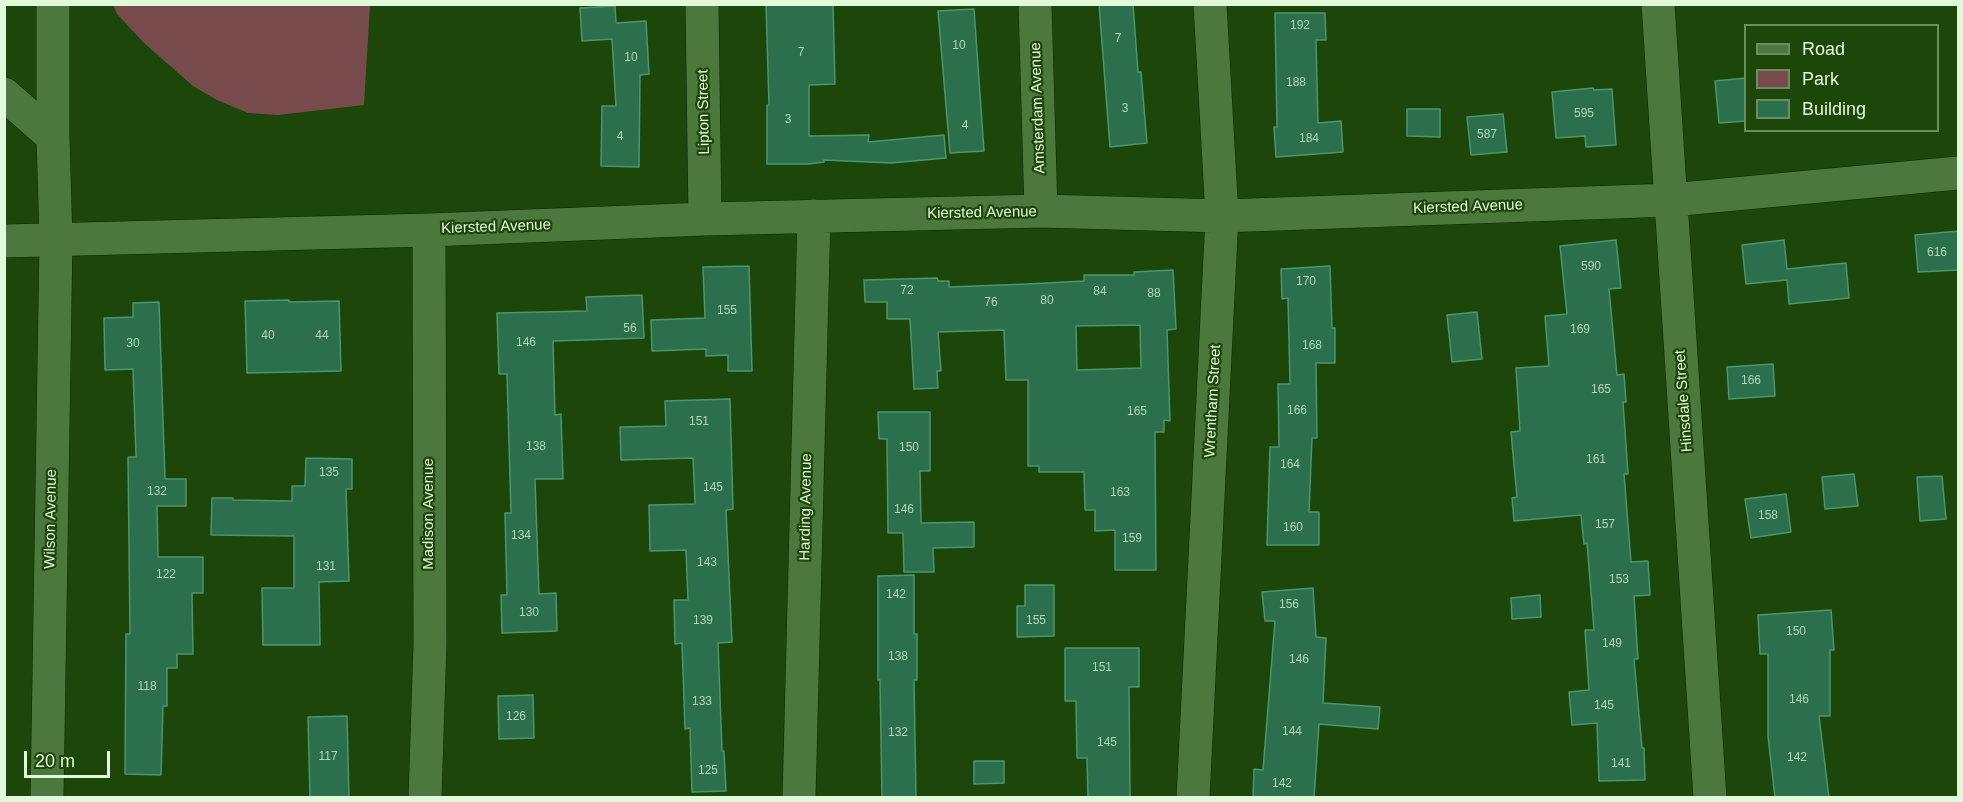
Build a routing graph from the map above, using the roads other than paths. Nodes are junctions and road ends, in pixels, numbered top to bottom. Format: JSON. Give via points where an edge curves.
{"nodes":[{"id":1,"x":53,"y":4,"type":"edge"},
{"id":2,"x":702,"y":4,"type":"edge"},
{"id":3,"x":1035,"y":4,"type":"edge"},
{"id":4,"x":1210,"y":4,"type":"edge"},
{"id":5,"x":1658,"y":4,"type":"edge"},
{"id":6,"x":4,"y":94,"type":"edge"},
{"id":7,"x":53,"y":137,"type":"junction"},
{"id":8,"x":1959,"y":173,"type":"edge"},
{"id":9,"x":1671,"y":200,"type":"junction"},
{"id":10,"x":1041,"y":211,"type":"junction"},
{"id":11,"x":813,"y":216,"type":"junction"},
{"id":12,"x":1222,"y":216,"type":"junction"},
{"id":13,"x":705,"y":219,"type":"junction"},
{"id":14,"x":429,"y":230,"type":"junction"},
{"id":15,"x":56,"y":240,"type":"junction"},
{"id":16,"x":4,"y":241,"type":"edge"},
{"id":17,"x":47,"y":798,"type":"edge"},
{"id":18,"x":425,"y":798,"type":"edge"},
{"id":19,"x":799,"y":798,"type":"edge"},
{"id":20,"x":1193,"y":798,"type":"edge"},
{"id":21,"x":1710,"y":798,"type":"edge"}],
"edges":[{"from":1,"to":7,"type":"street","name":"Wilson Avenue"},
{"from":2,"to":13,"type":"street","name":"Lipton Street"},
{"from":3,"to":10,"type":"street","name":"Amsterdam Avenue"},
{"from":4,"to":12,"type":"street","name":"Wrentham Street"},
{"from":5,"to":9,"type":"street","name":"Hinsdale Street"},
{"from":6,"to":7,"type":"street"},
{"from":7,"to":15,"type":"street","name":"Wilson Avenue"},
{"from":8,"to":9,"type":"street","name":"Kiersted Avenue"},
{"from":9,"to":12,"type":"street","name":"Kiersted Avenue"},
{"from":9,"to":21,"type":"street","name":"Hinsdale Street"},
{"from":10,"to":11,"type":"street","name":"Kiersted Avenue"},
{"from":10,"to":12,"type":"street","name":"Kiersted Avenue"},
{"from":11,"to":13,"type":"street","name":"Kiersted Avenue"},
{"from":11,"to":19,"type":"street","name":"Harding Avenue"},
{"from":12,"to":20,"type":"street","name":"Wrentham Street"},
{"from":13,"to":14,"type":"street","name":"Kiersted Avenue"},
{"from":14,"to":15,"type":"street","name":"Kiersted Avenue"},
{"from":14,"to":18,"type":"street","name":"Madison Avenue","via":[[430,644]]},
{"from":15,"to":16,"type":"street","name":"Kiersted Avenue"},
{"from":15,"to":17,"type":"street","name":"Wilson Avenue"}]}
